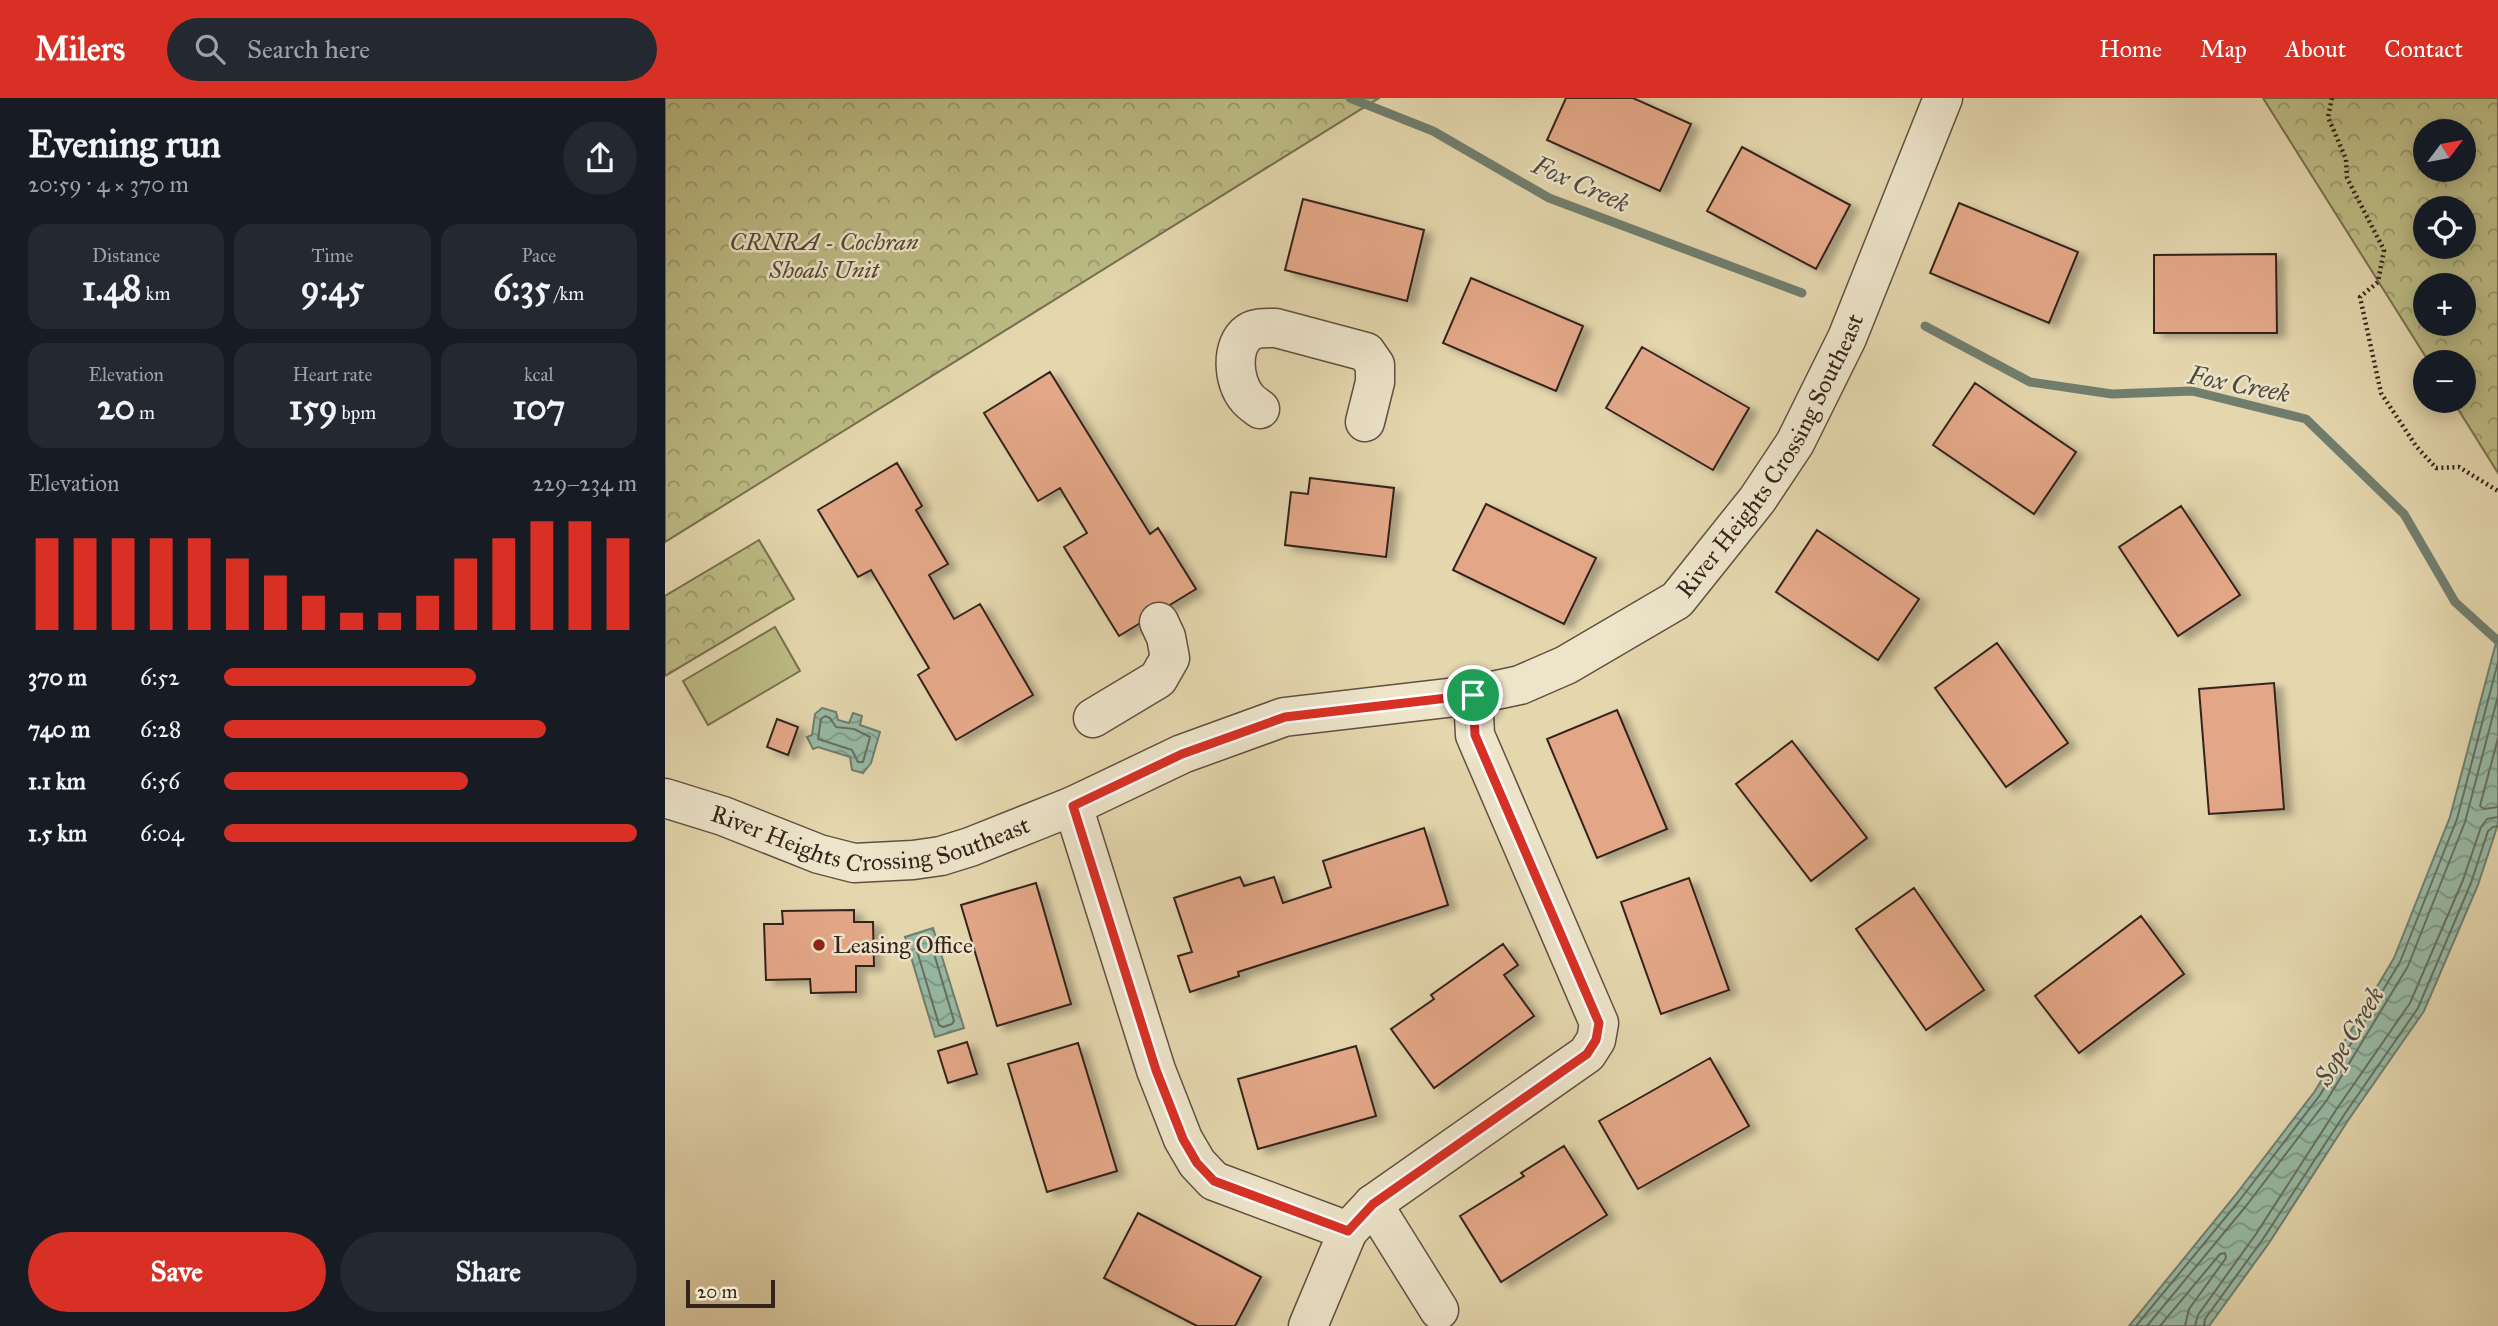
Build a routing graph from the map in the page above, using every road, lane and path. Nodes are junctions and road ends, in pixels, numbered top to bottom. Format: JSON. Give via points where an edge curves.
{"nodes":[{"id":1,"x":1944,"y":98,"type":"edge"},
{"id":2,"x":2332,"y":98,"type":"edge"},
{"id":3,"x":1260,"y":409,"type":"dead end"},
{"id":4,"x":1364,"y":422,"type":"dead end"},
{"id":5,"x":2498,"y":491,"type":"edge"},
{"id":6,"x":1159,"y":622,"type":"dead end"},
{"id":7,"x":1473,"y":695,"type":"junction"},
{"id":8,"x":1093,"y":718,"type":"dead end"},
{"id":9,"x":665,"y":798,"type":"edge"},
{"id":10,"x":1073,"y":806,"type":"junction"},
{"id":11,"x":1360,"y":1218,"type":"junction"},
{"id":12,"x":1439,"y":1310,"type":"dead end"},
{"id":13,"x":1308,"y":1326,"type":"edge"}],
"edges":[{"from":1,"to":7,"type":"street","name":"River Heights Crossing Southeast","via":[[1847,338],[1795,443],[1718,549],[1677,600],[1637,625],[1520,685]]},
{"from":2,"to":5,"type":"path","via":[[2328,117],[2346,159],[2347,178],[2384,250],[2378,282],[2360,297],[2381,393],[2436,468],[2459,467]]},
{"from":3,"to":4,"type":"street","via":[[1246,397],[1238,380],[1238,346],[1248,332],[1276,328],[1366,352],[1375,365],[1375,382]]},
{"from":6,"to":8,"type":"street","via":[[1170,658],[1159,678]]},
{"from":7,"to":10,"type":"street","name":"River Heights Crossing Southeast","via":[[1285,717],[1182,754]]},
{"from":7,"to":11,"type":"street","via":[[1475,735],[1599,1023],[1596,1040],[1587,1054]]},
{"from":9,"to":10,"type":"street","name":"River Heights Crossing Southeast","via":[[854,863],[941,856]]},
{"from":10,"to":11,"type":"street","via":[[1156,1070],[1197,1163],[1214,1181]]},
{"from":11,"to":12,"type":"street"},
{"from":11,"to":13,"type":"street"}]}
